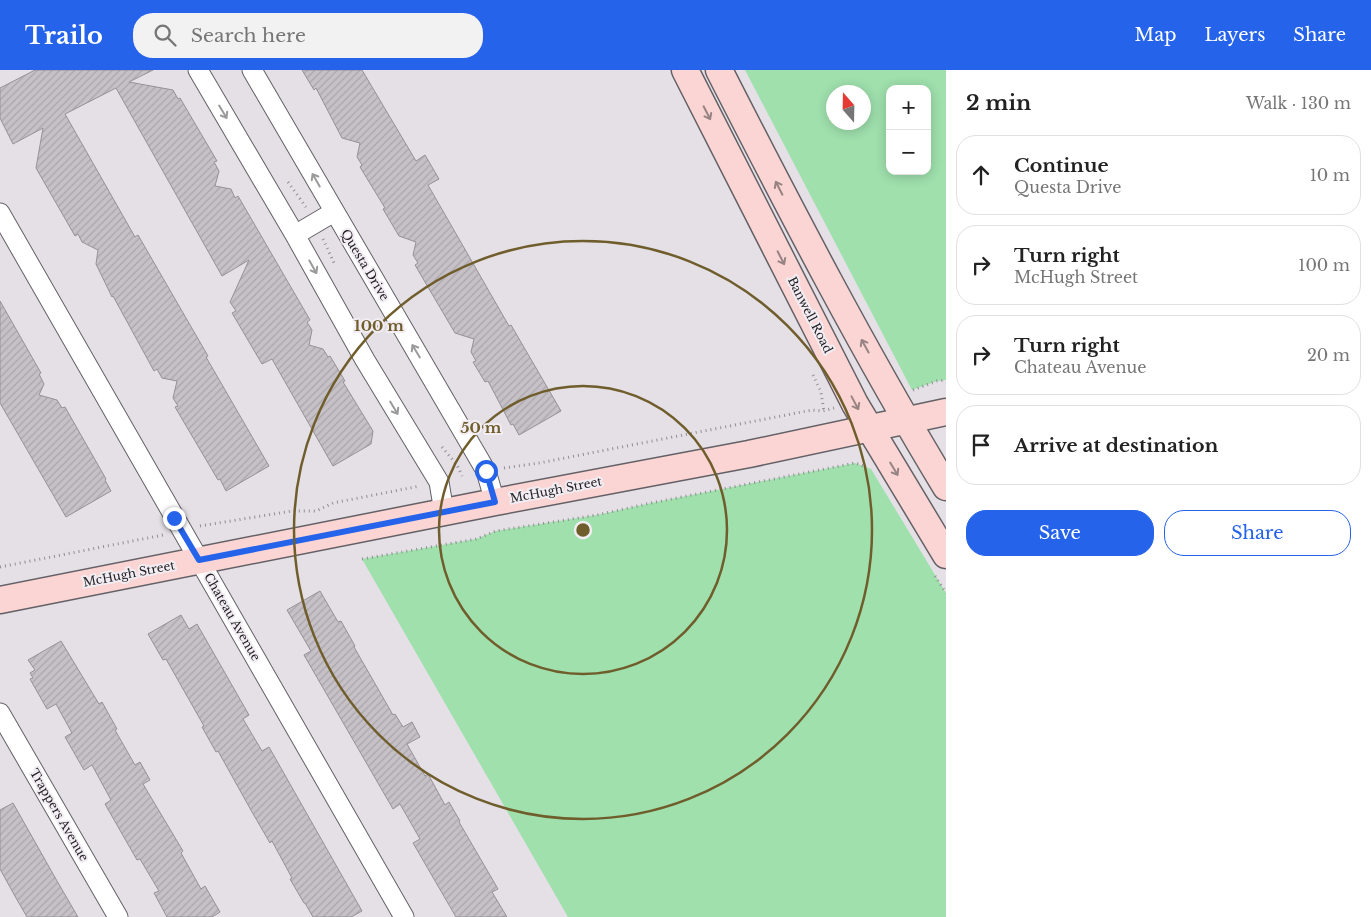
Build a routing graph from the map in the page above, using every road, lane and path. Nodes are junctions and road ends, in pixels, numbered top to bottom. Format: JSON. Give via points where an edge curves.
{"nodes":[{"id":1,"x":198,"y":70,"type":"edge"},
{"id":2,"x":252,"y":70,"type":"edge"},
{"id":3,"x":685,"y":70,"type":"edge"},
{"id":4,"x":719,"y":70,"type":"edge"},
{"id":5,"x":334,"y":212,"type":"junction"},
{"id":6,"x":0,"y":213,"type":"edge"},
{"id":7,"x":295,"y":235,"type":"junction"},
{"id":8,"x":946,"y":380,"type":"edge"},
{"id":9,"x":912,"y":390,"type":"dead end"},
{"id":10,"x":823,"y":411,"type":"dead end"},
{"id":11,"x":946,"y":412,"type":"edge"},
{"id":12,"x":905,"y":419,"type":"junction"},
{"id":13,"x":869,"y":427,"type":"junction"},
{"id":14,"x":457,"y":465,"type":"dead end"},
{"id":15,"x":498,"y":468,"type":"dead end"},
{"id":16,"x":871,"y":469,"type":"dead end"},
{"id":17,"x":462,"y":476,"type":"dead end"},
{"id":18,"x":415,"y":487,"type":"dead end"},
{"id":19,"x":946,"y":487,"type":"edge"},
{"id":20,"x":495,"y":502,"type":"junction"},
{"id":21,"x":444,"y":512,"type":"junction"},
{"id":22,"x":204,"y":525,"type":"dead end"},
{"id":23,"x":156,"y":536,"type":"dead end"},
{"id":24,"x":946,"y":555,"type":"edge"},
{"id":25,"x":362,"y":559,"type":"dead end"},
{"id":26,"x":199,"y":560,"type":"junction"},
{"id":27,"x":0,"y":567,"type":"edge"},
{"id":28,"x":0,"y":600,"type":"edge"},
{"id":29,"x":0,"y":713,"type":"edge"},
{"id":30,"x":118,"y":917,"type":"edge"},
{"id":31,"x":404,"y":917,"type":"edge"}],
"edges":[{"from":1,"to":7,"type":"street","one_way":true},
{"from":5,"to":2,"type":"street","name":"Questa Drive","one_way":true},
{"from":3,"to":13,"type":"main road","name":"Banwell Road","one_way":true},
{"from":12,"to":4,"type":"main road","one_way":true,"via":[[793,216]]},
{"from":5,"to":7,"type":"street"},
{"from":20,"to":5,"type":"street","name":"Questa Drive","one_way":true,"via":[[486,471]]},
{"from":6,"to":26,"type":"street","name":"Chateau Avenue"},
{"from":7,"to":21,"type":"street","one_way":true,"via":[[438,482]]},
{"from":8,"to":9,"type":"path"},
{"from":10,"to":15,"type":"path","via":[[812,410],[539,463]]},
{"from":11,"to":12,"type":"main road","name":"McHugh Street"},
{"from":12,"to":13,"type":"main road","name":"McHugh Street"},
{"from":12,"to":19,"type":"main road"},
{"from":13,"to":20,"type":"main road","name":"McHugh Street","via":[[749,454]]},
{"from":13,"to":24,"type":"main road","name":"Banwell Road","one_way":true},
{"from":14,"to":17,"type":"path"},
{"from":16,"to":25,"type":"path","via":[[855,464]]},
{"from":18,"to":22,"type":"path","via":[[333,503],[316,511],[292,510]]},
{"from":20,"to":21,"type":"main road","name":"McHugh Street"},
{"from":21,"to":26,"type":"main road","name":"McHugh Street"},
{"from":23,"to":27,"type":"path"},
{"from":26,"to":28,"type":"main road","name":"McHugh Street"},
{"from":26,"to":31,"type":"street","name":"Chateau Avenue"},
{"from":29,"to":30,"type":"street","name":"Trappers Avenue"}]}
